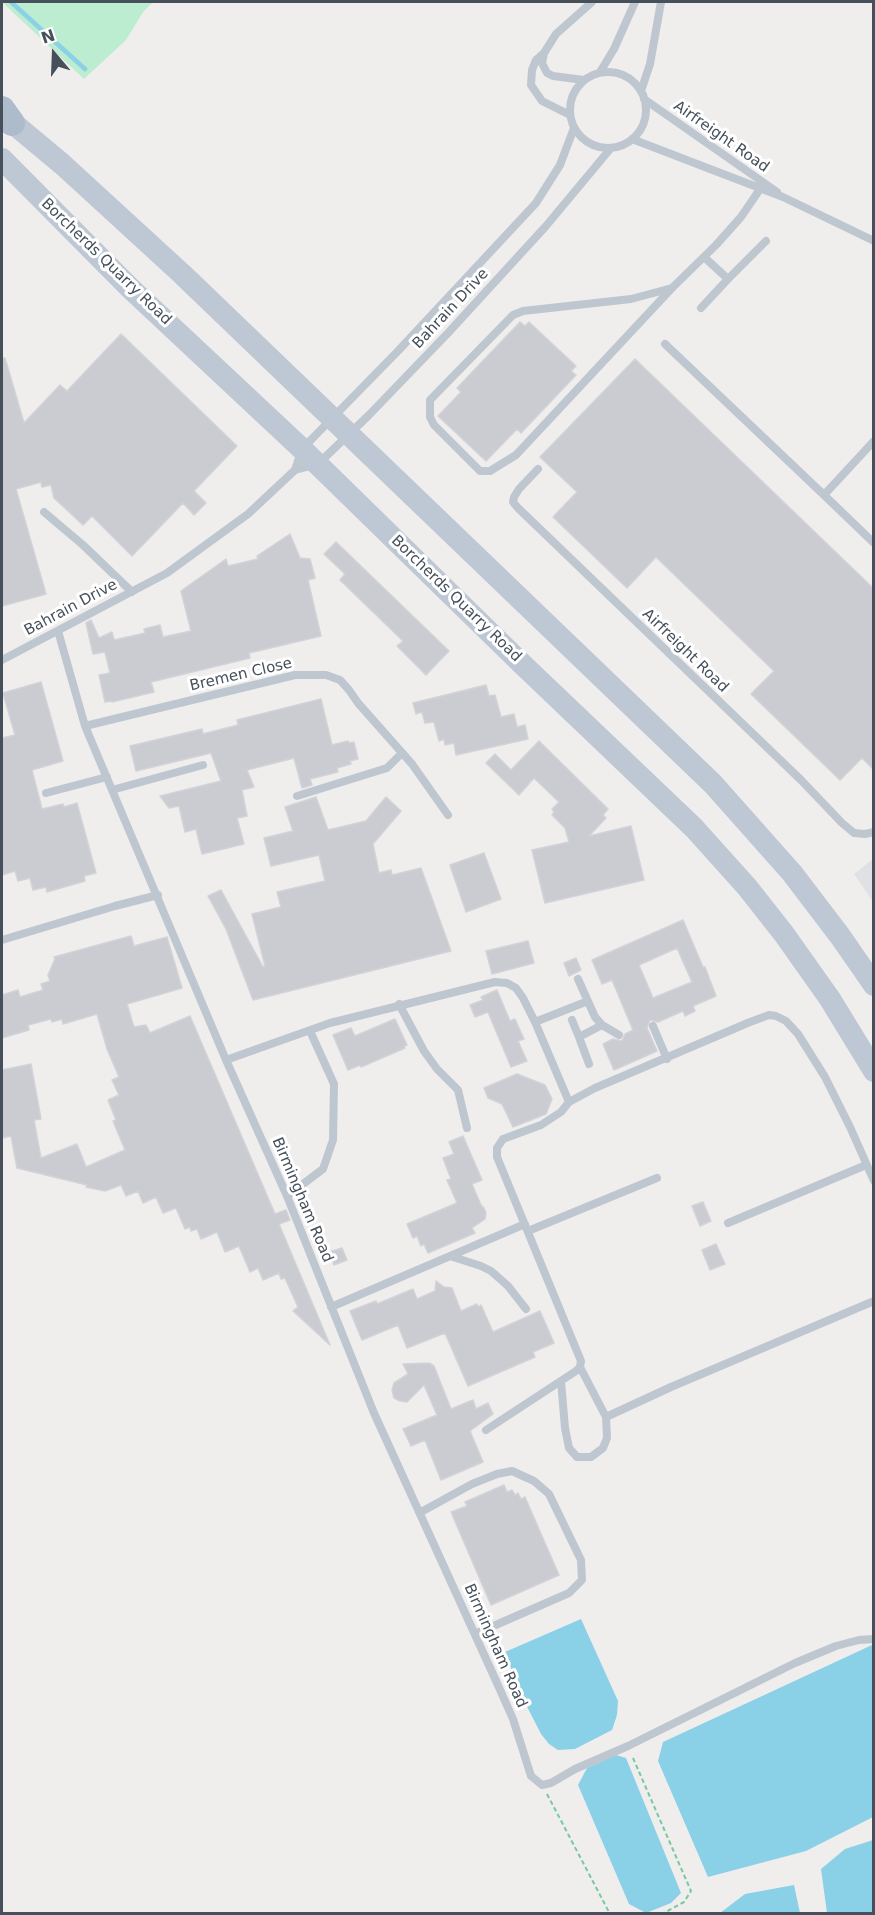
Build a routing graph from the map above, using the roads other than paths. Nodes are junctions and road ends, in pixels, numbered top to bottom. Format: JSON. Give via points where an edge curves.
{"nodes":[{"id":1,"x":592,"y":2,"type":"edge"},
{"id":2,"x":635,"y":2,"type":"edge"},
{"id":3,"x":661,"y":2,"type":"edge"},
{"id":4,"x":544,"y":53,"type":"junction"},
{"id":5,"x":600,"y":72,"type":"junction"},
{"id":6,"x":584,"y":80,"type":"junction"},
{"id":7,"x":643,"y":95,"type":"junction"},
{"id":8,"x":5,"y":115,"type":"edge"},
{"id":9,"x":570,"y":115,"type":"junction"},
{"id":10,"x":574,"y":128,"type":"junction"},
{"id":11,"x":632,"y":139,"type":"junction"},
{"id":12,"x":611,"y":148,"type":"junction"},
{"id":13,"x":2,"y":159,"type":"edge"},
{"id":14,"x":760,"y":189,"type":"junction"},
{"id":15,"x":783,"y":197,"type":"junction"},
{"id":16,"x":766,"y":241,"type":"dead end"},
{"id":17,"x":873,"y":241,"type":"edge"},
{"id":18,"x":704,"y":257,"type":"junction"},
{"id":19,"x":728,"y":279,"type":"junction"},
{"id":20,"x":672,"y":288,"type":"junction"},
{"id":21,"x":701,"y":308,"type":"dead end"},
{"id":22,"x":665,"y":344,"type":"dead end"},
{"id":23,"x":333,"y":416,"type":"junction"},
{"id":24,"x":349,"y":435,"type":"junction"},
{"id":25,"x":873,"y":441,"type":"edge"},
{"id":26,"x":305,"y":461,"type":"junction"},
{"id":27,"x":537,"y":469,"type":"dead end"},
{"id":28,"x":824,"y":495,"type":"junction"},
{"id":29,"x":44,"y":512,"type":"dead end"},
{"id":30,"x":873,"y":543,"type":"edge"},
{"id":31,"x":132,"y":592,"type":"junction"},
{"id":32,"x":58,"y":631,"type":"junction"},
{"id":33,"x":2,"y":660,"type":"edge"},
{"id":34,"x":86,"y":726,"type":"junction"},
{"id":35,"x":402,"y":753,"type":"junction"},
{"id":36,"x":203,"y":765,"type":"dead end"},
{"id":37,"x":107,"y":777,"type":"junction"},
{"id":38,"x":112,"y":790,"type":"junction"},
{"id":39,"x":46,"y":793,"type":"dead end"},
{"id":40,"x":297,"y":796,"type":"dead end"},
{"id":41,"x":448,"y":814,"type":"dead end"},
{"id":42,"x":873,"y":832,"type":"edge"},
{"id":43,"x":158,"y":896,"type":"junction"},
{"id":44,"x":2,"y":940,"type":"edge"},
{"id":45,"x":578,"y":979,"type":"dead end"},
{"id":46,"x":873,"y":985,"type":"edge"},
{"id":47,"x":588,"y":1001,"type":"junction"},
{"id":48,"x":399,"y":1004,"type":"junction"},
{"id":49,"x":572,"y":1020,"type":"dead end"},
{"id":50,"x":535,"y":1022,"type":"junction"},
{"id":51,"x":602,"y":1025,"type":"junction"},
{"id":52,"x":653,"y":1026,"type":"dead end"},
{"id":53,"x":310,"y":1031,"type":"junction"},
{"id":54,"x":619,"y":1035,"type":"dead end"},
{"id":55,"x":579,"y":1037,"type":"junction"},
{"id":56,"x":667,"y":1059,"type":"junction"},
{"id":57,"x":226,"y":1060,"type":"junction"},
{"id":58,"x":589,"y":1064,"type":"dead end"},
{"id":59,"x":873,"y":1071,"type":"edge"},
{"id":60,"x":569,"y":1102,"type":"junction"},
{"id":61,"x":467,"y":1128,"type":"dead end"},
{"id":62,"x":866,"y":1165,"type":"junction"},
{"id":63,"x":657,"y":1178,"type":"dead end"},
{"id":64,"x":873,"y":1181,"type":"edge"},
{"id":65,"x":287,"y":1196,"type":"junction"},
{"id":66,"x":728,"y":1223,"type":"dead end"},
{"id":67,"x":527,"y":1228,"type":"junction"},
{"id":68,"x":450,"y":1256,"type":"junction"},
{"id":69,"x":873,"y":1301,"type":"edge"},
{"id":70,"x":331,"y":1307,"type":"junction"},
{"id":71,"x":526,"y":1309,"type":"dead end"},
{"id":72,"x":580,"y":1366,"type":"junction"},
{"id":73,"x":561,"y":1381,"type":"junction"},
{"id":74,"x":606,"y":1417,"type":"junction"},
{"id":75,"x":486,"y":1430,"type":"dead end"},
{"id":76,"x":421,"y":1512,"type":"junction"},
{"id":77,"x":475,"y":1634,"type":"junction"},
{"id":78,"x":873,"y":1639,"type":"edge"}],
"edges":[{"from":1,"to":4,"type":"lane","via":[[556,34]]},
{"from":2,"to":5,"type":"lane"},
{"from":3,"to":7,"type":"lane"},
{"from":4,"to":6,"type":"lane","via":[[542,63],[547,73]]},
{"from":4,"to":9,"type":"lane","via":[[536,60],[531,85],[542,101]]},
{"from":5,"to":6,"type":"lane"},
{"from":5,"to":7,"type":"lane","via":[[628,77]]},
{"from":6,"to":9,"type":"lane","via":[[572,96]]},
{"from":7,"to":11,"type":"lane","via":[[644,121]]},
{"from":7,"to":15,"type":"lane","name":"Airfreight Road"},
{"from":8,"to":23,"type":"main road","via":[[112,208]]},
{"from":9,"to":10,"type":"lane"},
{"from":10,"to":12,"type":"lane","via":[[589,143]]},
{"from":10,"to":23,"type":"lane","name":"Bahrain Drive","via":[[560,165],[536,203]]},
{"from":11,"to":12,"type":"lane"},
{"from":11,"to":14,"type":"lane","name":"Airfreight Road"},
{"from":12,"to":24,"type":"lane","name":"Bahrain Drive","via":[[539,234]]},
{"from":13,"to":26,"type":"main road","name":"Borcherds Quarry Road"},
{"from":14,"to":15,"type":"lane","name":"Airfreight Road"},
{"from":14,"to":18,"type":"lane","via":[[741,217]]},
{"from":15,"to":17,"type":"lane","name":"Airfreight Road"},
{"from":16,"to":19,"type":"lane"},
{"from":18,"to":19,"type":"lane"},
{"from":18,"to":20,"type":"lane"},
{"from":19,"to":21,"type":"lane"},
{"from":20,"to":20,"type":"lane","via":[[621,300],[518,311],[430,400],[434,425],[480,471],[498,467],[516,456]]},
{"from":22,"to":28,"type":"lane"},
{"from":23,"to":24,"type":"main road"},
{"from":23,"to":26,"type":"lane","name":"Bahrain Drive"},
{"from":24,"to":26,"type":"lane","name":"Bahrain Drive"},
{"from":24,"to":46,"type":"main road","via":[[727,799],[805,888]]},
{"from":25,"to":28,"type":"lane"},
{"from":26,"to":31,"type":"lane","name":"Bahrain Drive","via":[[209,544]]},
{"from":26,"to":59,"type":"main road","name":"Borcherds Quarry Road","via":[[666,800],[721,857],[808,966]]},
{"from":27,"to":42,"type":"lane","name":"Airfreight Road","via":[[514,496],[518,508],[842,823],[854,833]]},
{"from":28,"to":30,"type":"lane"},
{"from":29,"to":31,"type":"lane"},
{"from":31,"to":32,"type":"lane","name":"Bahrain Drive"},
{"from":32,"to":33,"type":"lane","name":"Bahrain Drive"},
{"from":32,"to":34,"type":"lane","name":"Birmingham Road"},
{"from":34,"to":35,"type":"lane","name":"Bremen Close","via":[[295,675],[326,675],[340,680]]},
{"from":34,"to":37,"type":"lane","name":"Birmingham Road"},
{"from":35,"to":40,"type":"lane","via":[[387,768]]},
{"from":35,"to":41,"type":"lane","name":"Bremen Close"},
{"from":36,"to":38,"type":"lane"},
{"from":37,"to":38,"type":"lane","name":"Birmingham Road"},
{"from":37,"to":39,"type":"lane"},
{"from":38,"to":43,"type":"lane","name":"Birmingham Road"},
{"from":43,"to":44,"type":"lane"},
{"from":43,"to":57,"type":"lane","name":"Birmingham Road"},
{"from":45,"to":47,"type":"lane"},
{"from":47,"to":50,"type":"lane"},
{"from":47,"to":51,"type":"lane"},
{"from":48,"to":50,"type":"lane","via":[[500,982],[516,988]]},
{"from":48,"to":53,"type":"lane"},
{"from":48,"to":61,"type":"lane","via":[[424,1052],[458,1090]]},
{"from":49,"to":55,"type":"lane"},
{"from":50,"to":60,"type":"lane"},
{"from":51,"to":54,"type":"lane"},
{"from":51,"to":55,"type":"lane"},
{"from":52,"to":56,"type":"lane"},
{"from":53,"to":57,"type":"lane"},
{"from":53,"to":65,"type":"lane","via":[[334,1084],[333,1140],[323,1169]]},
{"from":55,"to":58,"type":"lane"},
{"from":56,"to":60,"type":"lane"},
{"from":56,"to":62,"type":"lane","via":[[769,1015],[781,1018],[798,1034],[825,1077]]},
{"from":57,"to":65,"type":"lane","name":"Birmingham Road"},
{"from":60,"to":67,"type":"lane","via":[[541,1125],[503,1139],[497,1148],[499,1165]]},
{"from":62,"to":64,"type":"lane"},
{"from":62,"to":66,"type":"lane"},
{"from":63,"to":67,"type":"lane"},
{"from":65,"to":70,"type":"lane","name":"Birmingham Road"},
{"from":67,"to":68,"type":"lane"},
{"from":67,"to":72,"type":"lane","via":[[580,1353]]},
{"from":68,"to":70,"type":"lane"},
{"from":68,"to":71,"type":"lane","via":[[491,1271]]},
{"from":69,"to":74,"type":"lane"},
{"from":70,"to":76,"type":"lane","name":"Birmingham Road","via":[[374,1413]]},
{"from":72,"to":73,"type":"lane"},
{"from":72,"to":74,"type":"lane"},
{"from":73,"to":74,"type":"lane","via":[[569,1448],[577,1457],[591,1457],[603,1448],[607,1438]]},
{"from":73,"to":75,"type":"lane"},
{"from":76,"to":77,"type":"lane","name":"Birmingham Road"},
{"from":76,"to":77,"type":"lane","via":[[472,1484],[512,1471],[534,1481],[549,1494],[581,1560],[582,1580],[569,1593]]},
{"from":77,"to":78,"type":"lane","name":"Birmingham Road","via":[[513,1719],[531,1776],[542,1785],[795,1663],[836,1646]]}]}
